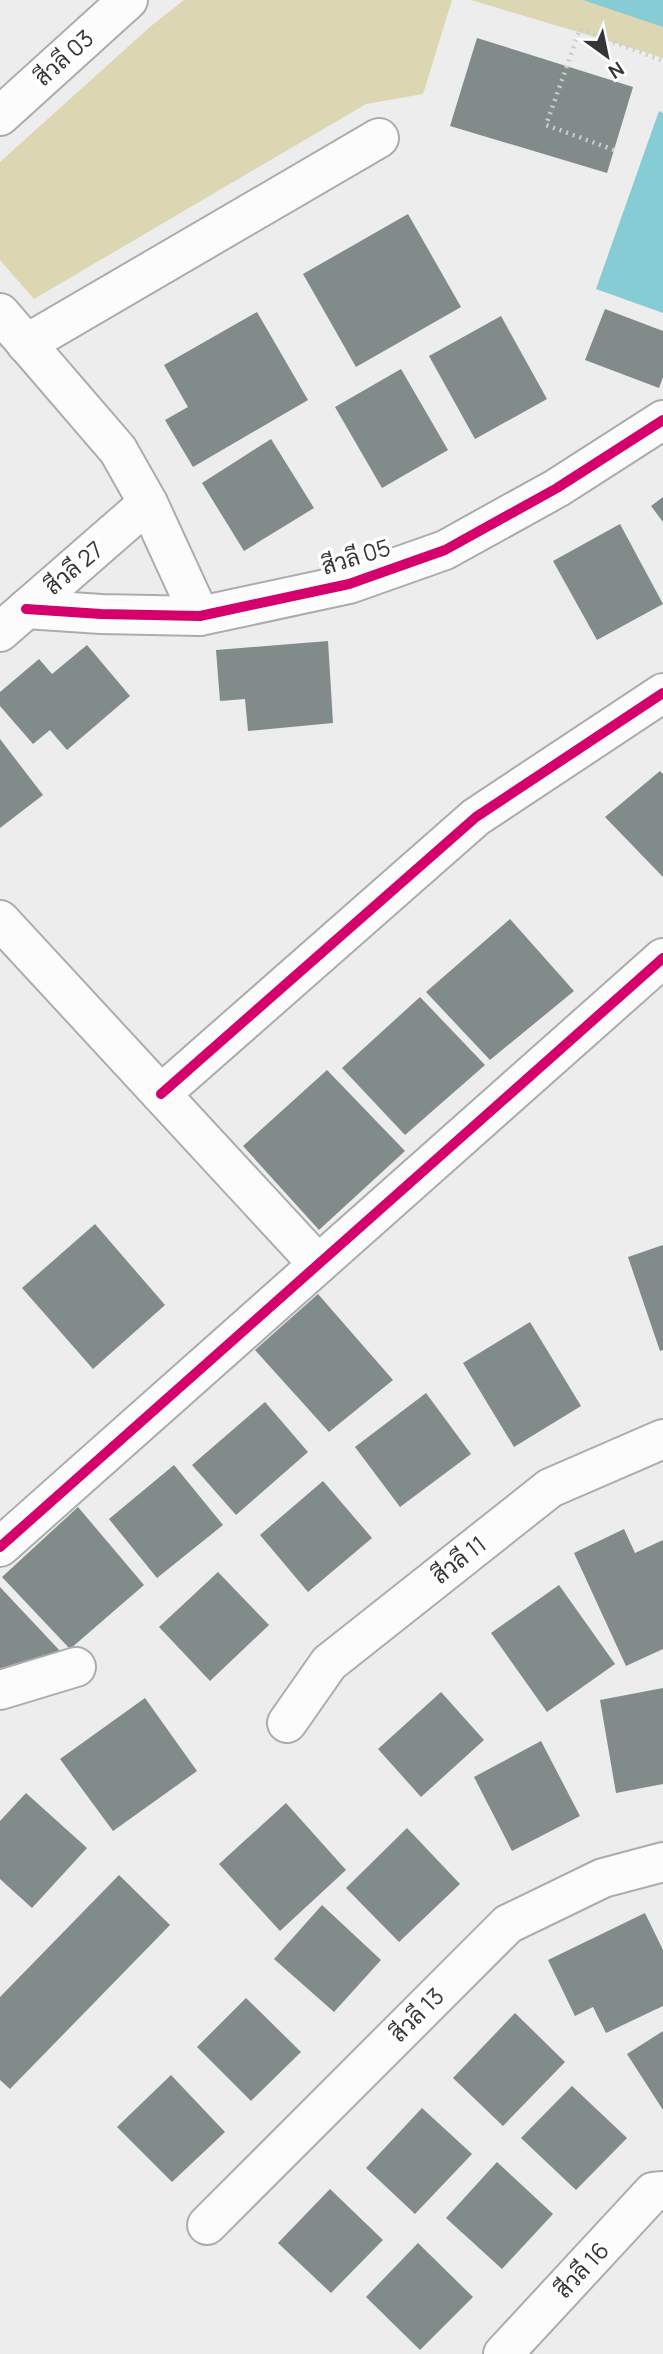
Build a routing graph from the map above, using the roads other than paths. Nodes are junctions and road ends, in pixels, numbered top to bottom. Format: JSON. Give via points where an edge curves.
{"nodes":[{"id":1,"x":128,"y":0,"type":"edge"},
{"id":2,"x":0,"y":116,"type":"edge"},
{"id":3,"x":379,"y":138,"type":"dead end"},
{"id":4,"x":0,"y":313,"type":"edge"},
{"id":5,"x":26,"y":344,"type":"junction"},
{"id":6,"x":663,"y":420,"type":"edge"},
{"id":7,"x":148,"y":503,"type":"junction"},
{"id":8,"x":200,"y":616,"type":"junction"},
{"id":9,"x":13,"y":620,"type":"edge"},
{"id":10,"x":663,"y":693,"type":"edge"},
{"id":11,"x":0,"y":920,"type":"edge"},
{"id":12,"x":663,"y":958,"type":"edge"},
{"id":13,"x":160,"y":1094,"type":"junction"},
{"id":14,"x":318,"y":1264,"type":"junction"},
{"id":15,"x":663,"y":1438,"type":"edge"},
{"id":16,"x":0,"y":1547,"type":"edge"},
{"id":17,"x":76,"y":1667,"type":"dead end"},
{"id":18,"x":0,"y":1690,"type":"edge"},
{"id":19,"x":287,"y":1723,"type":"dead end"},
{"id":20,"x":663,"y":1862,"type":"edge"},
{"id":21,"x":663,"y":2190,"type":"edge"},
{"id":22,"x":207,"y":2225,"type":"dead end"},
{"id":23,"x":503,"y":2354,"type":"edge"}],
"edges":[{"from":1,"to":2,"type":"street","name":"สีวลี 03"},
{"from":3,"to":5,"type":"street"},
{"from":4,"to":5,"type":"street"},
{"from":5,"to":7,"type":"street","via":[[118,450]]},
{"from":6,"to":8,"type":"street","name":"สีวลี 05","via":[[446,550],[349,584]]},
{"from":7,"to":8,"type":"street"},
{"from":7,"to":9,"type":"street","name":"สีวลี 27"},
{"from":8,"to":9,"type":"street","name":"สีวลี 05","via":[[101,614]]},
{"from":10,"to":13,"type":"street","via":[[476,817]]},
{"from":11,"to":13,"type":"street"},
{"from":12,"to":14,"type":"street"},
{"from":13,"to":14,"type":"street"},
{"from":14,"to":16,"type":"street"},
{"from":15,"to":19,"type":"street","name":"สีวลี 11","via":[[550,1488],[329,1663]]},
{"from":17,"to":18,"type":"street"},
{"from":20,"to":22,"type":"street","name":"สีวลี 13","via":[[603,1878],[508,1924]]},
{"from":21,"to":23,"type":"street","name":"สีวลี 16","via":[[653,2192]]}]}
